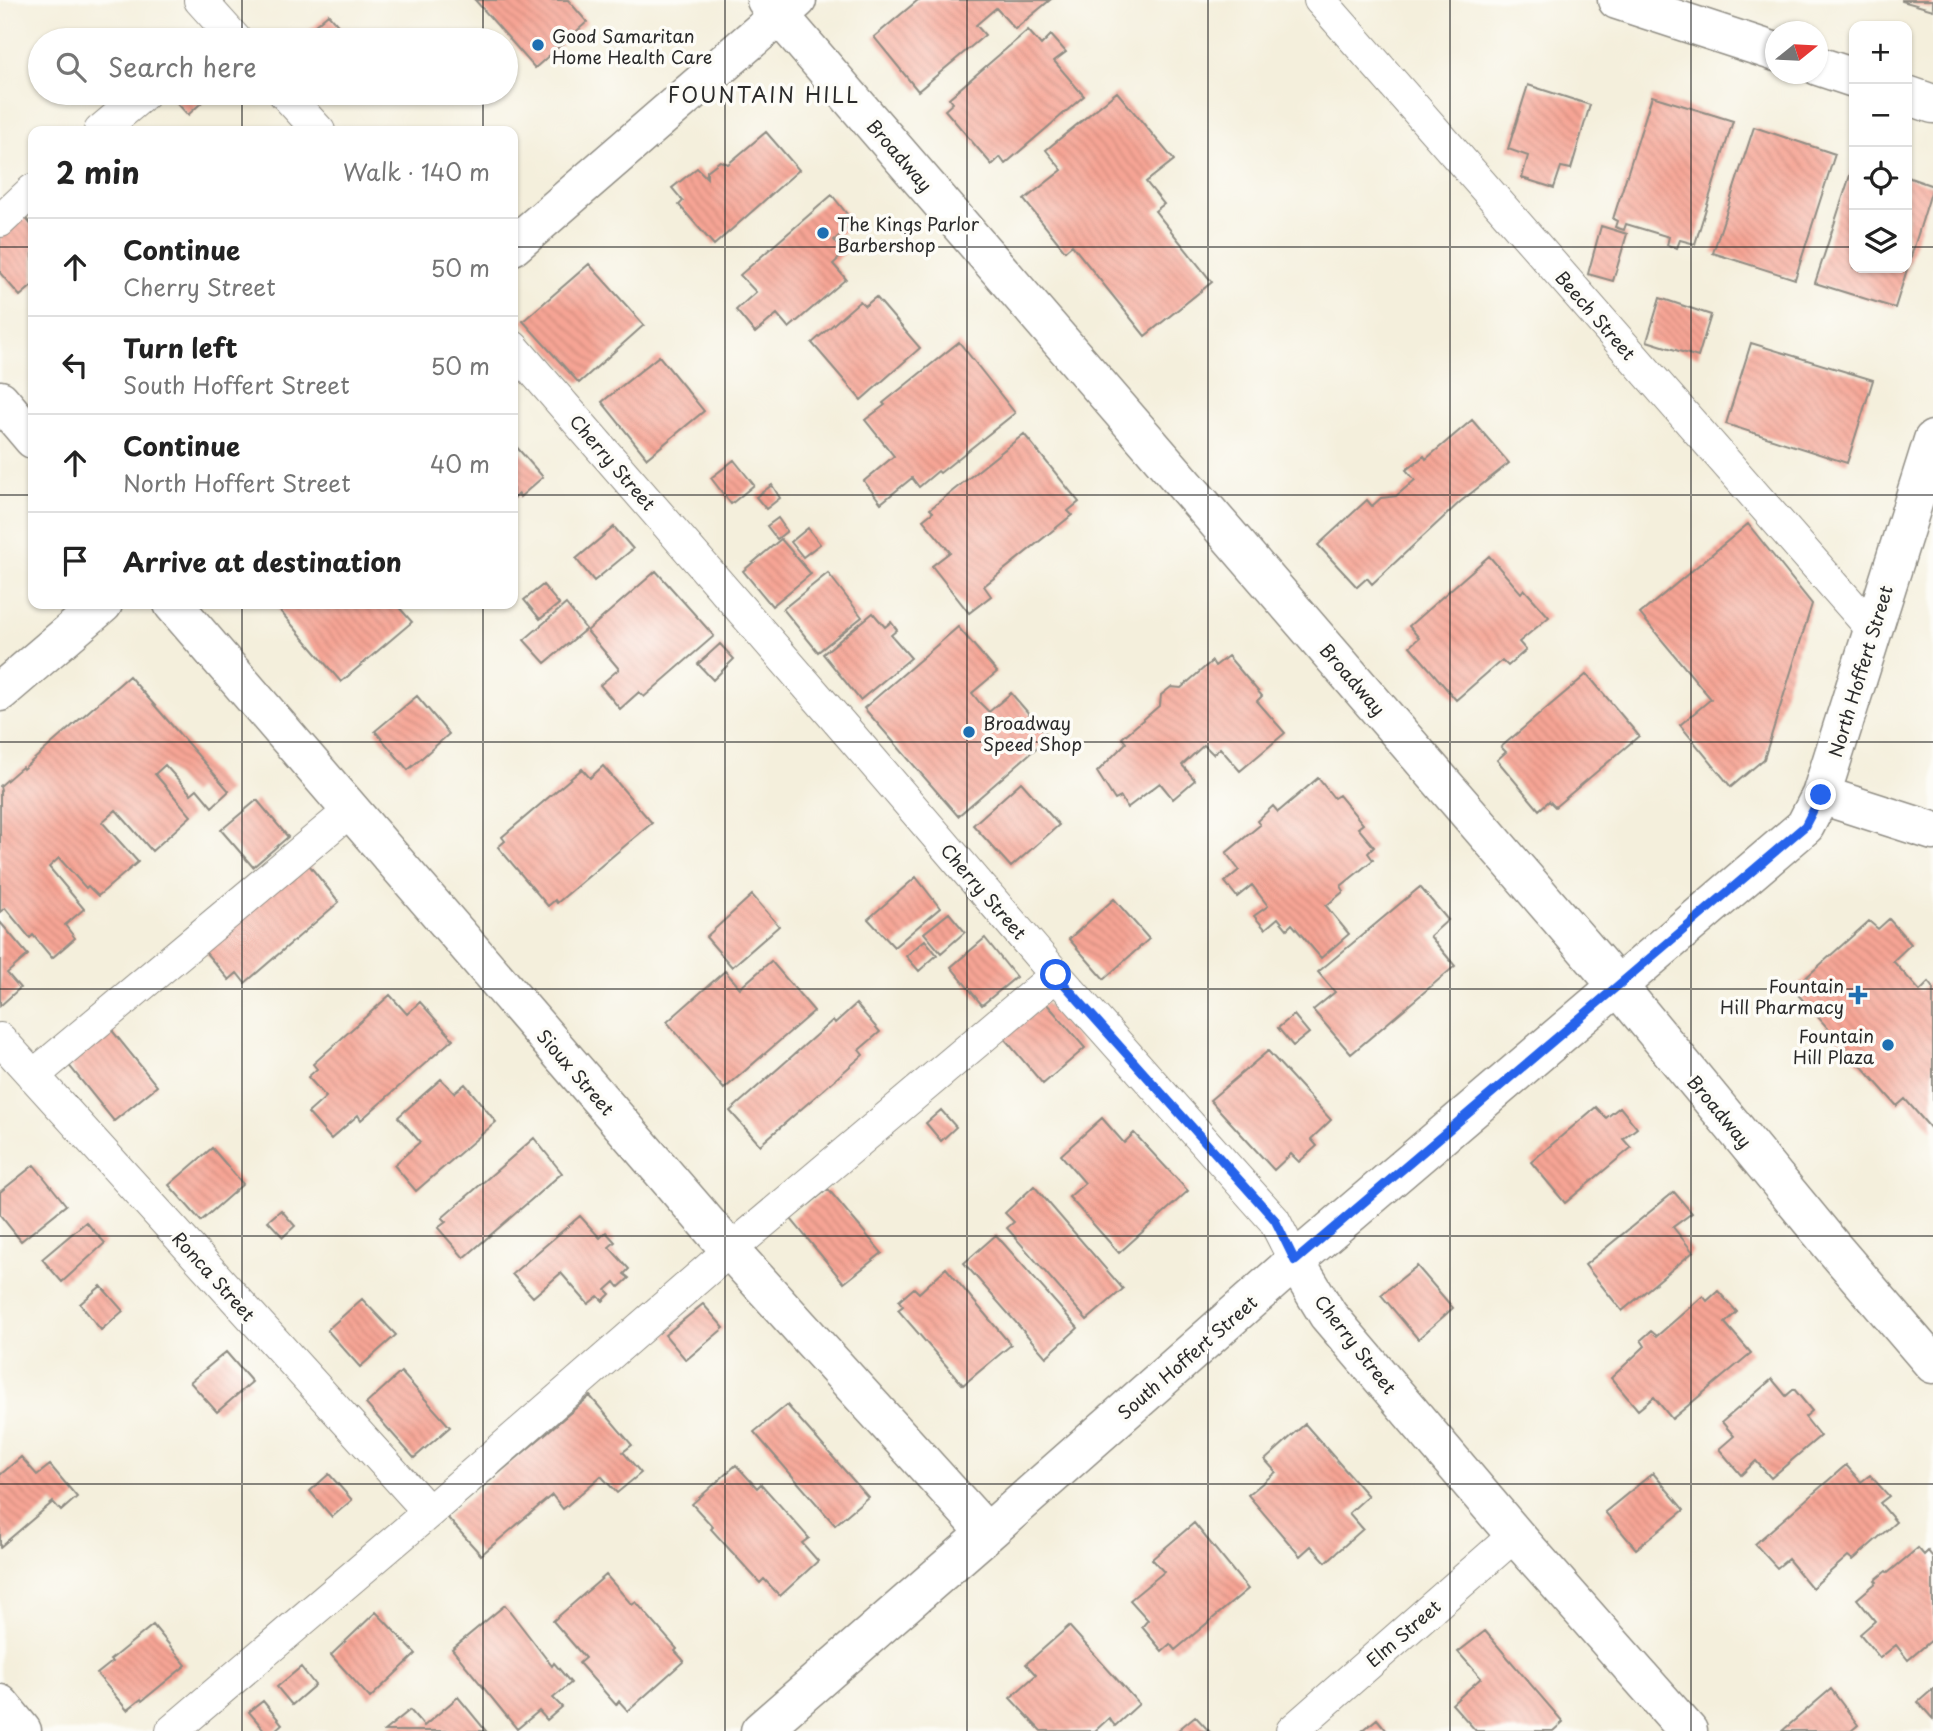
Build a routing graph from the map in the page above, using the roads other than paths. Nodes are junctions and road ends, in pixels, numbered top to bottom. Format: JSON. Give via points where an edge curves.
{"nodes":[{"id":1,"x":200,"y":0,"type":"edge"},
{"id":2,"x":1320,"y":0,"type":"edge"},
{"id":3,"x":1617,"y":0,"type":"edge"},
{"id":4,"x":781,"y":5,"type":"edge"},
{"id":5,"x":217,"y":28,"type":"edge"},
{"id":6,"x":1765,"y":48,"type":"edge"},
{"id":7,"x":1828,"y":69,"type":"edge"},
{"id":8,"x":1849,"y":76,"type":"edge"},
{"id":9,"x":1912,"y":97,"type":"edge"},
{"id":10,"x":1933,"y":104,"type":"edge"},
{"id":11,"x":131,"y":105,"type":"edge"},
{"id":12,"x":295,"y":105,"type":"edge"},
{"id":13,"x":106,"y":126,"type":"edge"},
{"id":14,"x":314,"y":126,"type":"edge"},
{"id":15,"x":28,"y":195,"type":"edge"},
{"id":16,"x":0,"y":221,"type":"edge"},
{"id":17,"x":518,"y":242,"type":"edge"},
{"id":18,"x":518,"y":353,"type":"edge"},
{"id":19,"x":0,"y":400,"type":"edge"},
{"id":20,"x":28,"y":433,"type":"edge"},
{"id":21,"x":1931,"y":456,"type":"edge"},
{"id":22,"x":97,"y":609,"type":"edge"},
{"id":23,"x":177,"y":609,"type":"edge"},
{"id":24,"x":1873,"y":630,"type":"junction"},
{"id":25,"x":0,"y":692,"type":"edge"},
{"id":26,"x":1821,"y":795,"type":"junction"},
{"id":27,"x":351,"y":810,"type":"junction"},
{"id":28,"x":1933,"y":831,"type":"edge"},
{"id":29,"x":1056,"y":975,"type":"junction"},
{"id":30,"x":1617,"y":985,"type":"junction"},
{"id":31,"x":0,"y":1039,"type":"edge"},
{"id":32,"x":33,"y":1076,"type":"junction"},
{"id":33,"x":730,"y":1250,"type":"junction"},
{"id":34,"x":1295,"y":1261,"type":"junction"},
{"id":35,"x":1933,"y":1364,"type":"edge"},
{"id":36,"x":429,"y":1512,"type":"junction"},
{"id":37,"x":987,"y":1534,"type":"junction"},
{"id":38,"x":1515,"y":1535,"type":"junction"},
{"id":39,"x":0,"y":1704,"type":"edge"},
{"id":40,"x":1681,"y":1729,"type":"edge"},
{"id":41,"x":22,"y":1731,"type":"edge"},
{"id":42,"x":172,"y":1731,"type":"edge"},
{"id":43,"x":760,"y":1731,"type":"edge"},
{"id":44,"x":1292,"y":1731,"type":"edge"}],
"edges":[{"from":1,"to":5,"type":"lane"},
{"from":2,"to":24,"type":"lane","name":"Beech Street"},
{"from":3,"to":6,"type":"street"},
{"from":4,"to":17,"type":"street"},
{"from":4,"to":30,"type":"street","name":"Broadway"},
{"from":7,"to":8,"type":"street"},
{"from":9,"to":10,"type":"street"},
{"from":11,"to":13,"type":"lane"},
{"from":12,"to":14,"type":"lane"},
{"from":15,"to":16,"type":"lane"},
{"from":18,"to":29,"type":"lane","name":"Cherry Street"},
{"from":19,"to":20,"type":"street"},
{"from":21,"to":24,"type":"street","name":"North Hoffert Street"},
{"from":22,"to":25,"type":"street"},
{"from":23,"to":27,"type":"street","name":"Sioux Street"},
{"from":24,"to":26,"type":"street","name":"North Hoffert Street"},
{"from":26,"to":28,"type":"street"},
{"from":26,"to":30,"type":"street","name":"North Hoffert Street","via":[[1805,826]]},
{"from":27,"to":32,"type":"lane"},
{"from":27,"to":33,"type":"street","name":"Sioux Street"},
{"from":29,"to":33,"type":"lane"},
{"from":29,"to":34,"type":"lane","name":"Cherry Street","via":[[1275,1220]]},
{"from":30,"to":34,"type":"street","name":"South Hoffert Street"},
{"from":30,"to":35,"type":"street","name":"Broadway"},
{"from":31,"to":32,"type":"lane","name":"Ronca Street"},
{"from":32,"to":36,"type":"lane","name":"Ronca Street"},
{"from":33,"to":36,"type":"lane"},
{"from":33,"to":37,"type":"street","name":"Sioux Street"},
{"from":34,"to":37,"type":"street","name":"South Hoffert Street"},
{"from":34,"to":38,"type":"street","name":"Cherry Street","via":[[1328,1315]]},
{"from":36,"to":42,"type":"lane"},
{"from":37,"to":43,"type":"street","name":"South Hoffert Street"},
{"from":38,"to":40,"type":"street","name":"Cherry Street"},
{"from":38,"to":44,"type":"lane","name":"Elm Street"},
{"from":39,"to":41,"type":"street"}]}
